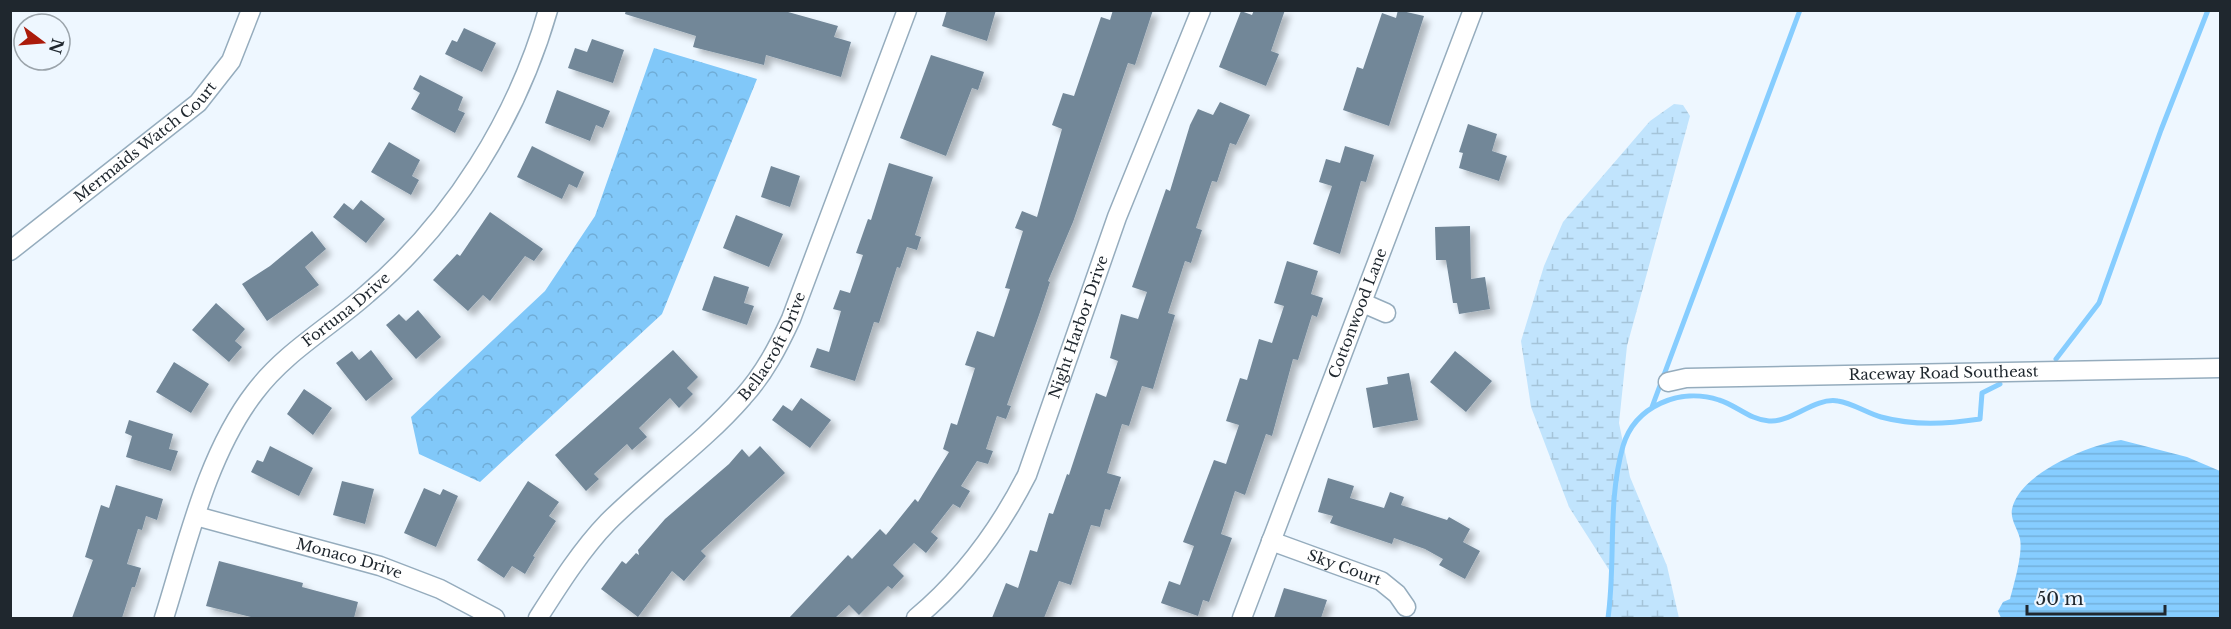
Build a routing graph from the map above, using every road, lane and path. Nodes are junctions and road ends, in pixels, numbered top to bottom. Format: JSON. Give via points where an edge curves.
{"nodes":[{"id":1,"x":251,"y":10,"type":"edge"},
{"id":2,"x":548,"y":10,"type":"edge"},
{"id":3,"x":907,"y":10,"type":"edge"},
{"id":4,"x":1201,"y":10,"type":"edge"},
{"id":5,"x":1473,"y":10,"type":"edge"},
{"id":6,"x":10,"y":251,"type":"edge"},
{"id":7,"x":1363,"y":303,"type":"junction"},
{"id":8,"x":1386,"y":313,"type":"dead end"},
{"id":9,"x":2220,"y":368,"type":"edge"},
{"id":10,"x":1668,"y":382,"type":"dead end"},
{"id":11,"x":196,"y":516,"type":"junction"},
{"id":12,"x":1271,"y":541,"type":"junction"},
{"id":13,"x":1406,"y":608,"type":"dead end"},
{"id":14,"x":164,"y":618,"type":"edge"},
{"id":15,"x":495,"y":618,"type":"edge"},
{"id":16,"x":538,"y":618,"type":"edge"},
{"id":17,"x":916,"y":618,"type":"edge"},
{"id":18,"x":1242,"y":618,"type":"edge"}],
"edges":[{"from":1,"to":6,"type":"street","name":"Mermaids Watch Court","via":[[231,61],[198,103]]},
{"from":2,"to":11,"type":"street","name":"Fortuna Drive","via":[[520,88],[456,198],[402,262],[295,351],[255,392],[223,445]]},
{"from":3,"to":16,"type":"street","name":"Bellacroft Drive","via":[[776,350],[744,397],[721,421],[589,544]]},
{"from":4,"to":17,"type":"street","name":"Night Harbor Drive","via":[[1121,206],[1027,475],[1012,506],[974,561]]},
{"from":5,"to":7,"type":"street","name":"Cottonwood Lane"},
{"from":7,"to":8,"type":"street"},
{"from":7,"to":12,"type":"street","name":"Cottonwood Lane"},
{"from":9,"to":10,"type":"street","name":"Raceway Road Southeast","via":[[1686,378]]},
{"from":11,"to":14,"type":"street","name":"Fortuna Drive"},
{"from":11,"to":15,"type":"street","name":"Monaco Drive","via":[[380,566]]},
{"from":12,"to":13,"type":"street","name":"Sky Court","via":[[1381,581]]},
{"from":12,"to":18,"type":"street","name":"Cottonwood Lane"}]}
